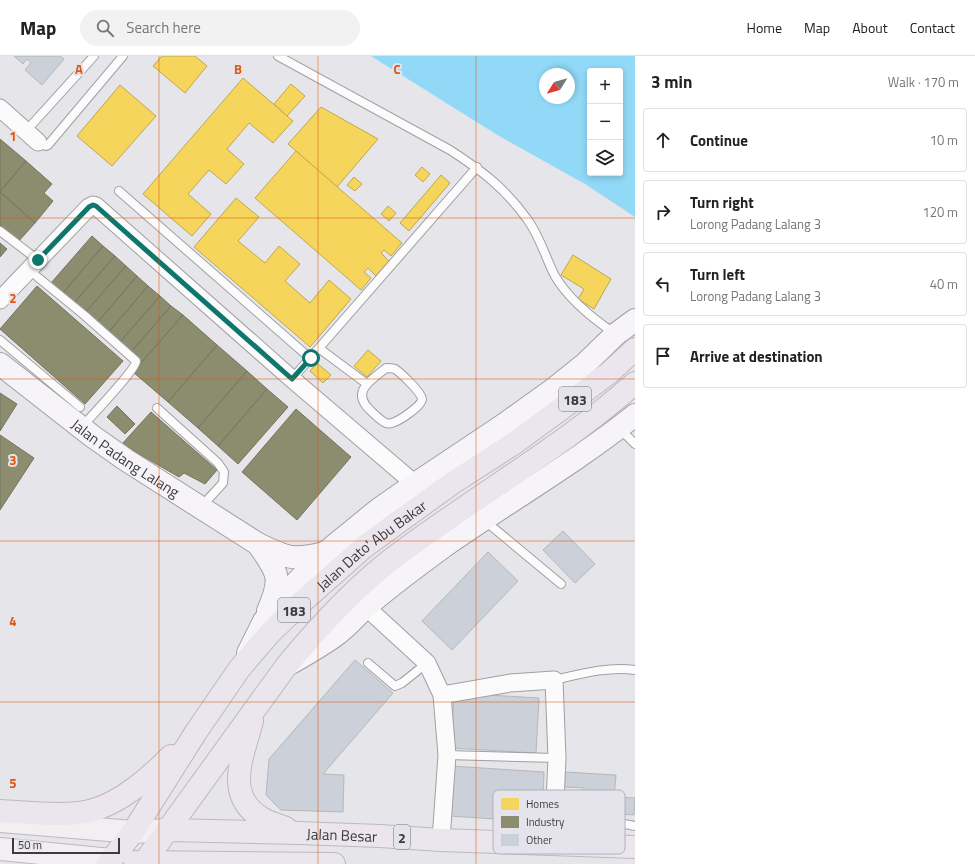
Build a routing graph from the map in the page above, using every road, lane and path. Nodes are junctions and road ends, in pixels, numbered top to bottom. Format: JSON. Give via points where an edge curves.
{"nodes":[{"id":1,"x":94,"y":56,"type":"edge"},
{"id":2,"x":123,"y":56,"type":"edge"},
{"id":3,"x":278,"y":56,"type":"edge"},
{"id":4,"x":0,"y":108,"type":"edge"},
{"id":5,"x":26,"y":131,"type":"junction"},
{"id":6,"x":38,"y":142,"type":"joint"},
{"id":7,"x":477,"y":167,"type":"junction"},
{"id":8,"x":119,"y":191,"type":"dead end"},
{"id":9,"x":0,"y":231,"type":"edge"},
{"id":10,"x":34,"y":265,"type":"junction"},
{"id":11,"x":0,"y":300,"type":"edge"},
{"id":12,"x":635,"y":320,"type":"edge"},
{"id":13,"x":616,"y":334,"type":"junction"},
{"id":14,"x":0,"y":340,"type":"edge"},
{"id":15,"x":320,"y":348,"type":"junction"},
{"id":16,"x":635,"y":349,"type":"edge"},
{"id":17,"x":311,"y":358,"type":"junction"},
{"id":18,"x":0,"y":364,"type":"edge"},
{"id":19,"x":29,"y":375,"type":"junction"},
{"id":20,"x":292,"y":379,"type":"junction"},
{"id":21,"x":635,"y":383,"type":"edge"},
{"id":22,"x":367,"y":384,"type":"junction"},
{"id":23,"x":157,"y":408,"type":"dead end"},
{"id":24,"x":81,"y":417,"type":"junction"},
{"id":25,"x":627,"y":421,"type":"edge"},
{"id":26,"x":635,"y":444,"type":"edge"},
{"id":27,"x":415,"y":484,"type":"junction"},
{"id":28,"x":200,"y":508,"type":"junction"},
{"id":29,"x":484,"y":520,"type":"junction"},
{"id":30,"x":258,"y":544,"type":"junction"},
{"id":31,"x":325,"y":553,"type":"junction"},
{"id":32,"x":561,"y":584,"type":"dead end"},
{"id":33,"x":366,"y":607,"type":"junction"},
{"id":34,"x":264,"y":621,"type":"junction"},
{"id":35,"x":368,"y":663,"type":"dead end"},
{"id":36,"x":427,"y":663,"type":"junction"},
{"id":37,"x":287,"y":665,"type":"junction"},
{"id":38,"x":240,"y":668,"type":"junction"},
{"id":39,"x":635,"y":670,"type":"edge"},
{"id":40,"x":554,"y":680,"type":"junction"},
{"id":41,"x":442,"y":695,"type":"junction"},
{"id":42,"x":256,"y":709,"type":"junction"},
{"id":43,"x":196,"y":732,"type":"junction"},
{"id":44,"x":447,"y":755,"type":"junction"},
{"id":45,"x":557,"y":758,"type":"junction"},
{"id":46,"x":559,"y":790,"type":"edge"},
{"id":47,"x":0,"y":811,"type":"edge"},
{"id":48,"x":0,"y":822,"type":"edge"},
{"id":49,"x":625,"y":823,"type":"edge"},
{"id":50,"x":635,"y":826,"type":"edge"},
{"id":51,"x":168,"y":830,"type":"junction"},
{"id":52,"x":133,"y":832,"type":"junction"},
{"id":53,"x":299,"y":832,"type":"junction"},
{"id":54,"x":441,"y":840,"type":"junction"},
{"id":55,"x":493,"y":842,"type":"edge"},
{"id":56,"x":625,"y":847,"type":"edge"},
{"id":57,"x":635,"y":847,"type":"edge"},
{"id":58,"x":0,"y":849,"type":"edge"},
{"id":59,"x":109,"y":862,"type":"edge"},
{"id":60,"x":144,"y":863,"type":"edge"},
{"id":61,"x":333,"y":864,"type":"edge"}],
"edges":[{"from":1,"to":5,"type":"lane"},
{"from":2,"to":6,"type":"lane","via":[[48,145],[43,146]]},
{"from":3,"to":7,"type":"lane"},
{"from":4,"to":5,"type":"street"},
{"from":5,"to":6,"type":"street"},
{"from":7,"to":13,"type":"lane","via":[[501,188],[528,220],[556,277],[576,303]]},
{"from":7,"to":15,"type":"lane"},
{"from":8,"to":17,"type":"lane"},
{"from":9,"to":10,"type":"lane"},
{"from":10,"to":11,"type":"street"},
{"from":10,"to":20,"type":"street","via":[[89,207],[96,206]]},
{"from":10,"to":24,"type":"lane","via":[[136,361],[132,370]]},
{"from":12,"to":13,"type":"street"},
{"from":13,"to":27,"type":"street","via":[[586,363],[551,391]]},
{"from":14,"to":19,"type":"lane"},
{"from":15,"to":17,"type":"lane"},
{"from":15,"to":22,"type":"lane"},
{"from":16,"to":38,"type":"highway","name":"Jalan Dato' Abu Bakar","number":"183","via":[[609,373],[513,444],[451,484],[364,547],[269,634]]},
{"from":17,"to":20,"type":"lane"},
{"from":18,"to":19,"type":"street","name":"Jalan Padang Lalang"},
{"from":19,"to":24,"type":"street","name":"Jalan Padang Lalang"},
{"from":20,"to":27,"type":"street"},
{"from":21,"to":37,"type":"highway","name":"Jalan Dato' Abu Bakar","number":"183","via":[[571,434],[383,567],[349,596]]},
{"from":22,"to":22,"type":"lane","via":[[386,368],[395,369],[419,392],[422,398],[420,405],[393,423],[387,424],[364,404],[362,396]]},
{"from":23,"to":28,"type":"lane","via":[[218,463],[224,472],[223,483]]},
{"from":24,"to":28,"type":"street","name":"Jalan Padang Lalang","via":[[126,460]]},
{"from":25,"to":26,"type":"lane"},
{"from":25,"to":29,"type":"street","via":[[540,484]]},
{"from":27,"to":31,"type":"street","via":[[379,509]]},
{"from":28,"to":30,"type":"street","name":"Jalan Padang Lalang"},
{"from":29,"to":32,"type":"lane"},
{"from":29,"to":33,"type":"street","via":[[444,546]]},
{"from":30,"to":31,"type":"street","name":"Jalan Padang Lalang","via":[[281,555],[297,558]]},
{"from":30,"to":34,"type":"street","via":[[273,566],[276,576],[276,593]]},
{"from":31,"to":34,"type":"street"},
{"from":33,"to":36,"type":"street"},
{"from":33,"to":37,"type":"street","via":[[337,634]]},
{"from":34,"to":38,"type":"street"},
{"from":35,"to":36,"type":"lane","via":[[396,686]]},
{"from":36,"to":41,"type":"street"},
{"from":37,"to":42,"type":"highway","name":"Jalan Dato' Abu Bakar","number":"183"},
{"from":38,"to":43,"type":"highway","name":"Jalan Dato' Abu Bakar","number":"183"},
{"from":39,"to":40,"type":"lane","via":[[622,668]]},
{"from":40,"to":41,"type":"street","via":[[510,683]]},
{"from":40,"to":45,"type":"street"},
{"from":41,"to":44,"type":"street"},
{"from":42,"to":51,"type":"highway","name":"Jalan Dato' Abu Bakar","number":"183"},
{"from":42,"to":53,"type":"highway","via":[[238,781],[241,795],[250,809],[263,819]]},
{"from":43,"to":47,"type":"highway","via":[[143,782],[126,794],[90,811]]},
{"from":43,"to":52,"type":"highway","name":"Jalan Dato' Abu Bakar","number":"183"},
{"from":44,"to":45,"type":"lane"},
{"from":44,"to":54,"type":"street"},
{"from":45,"to":46,"type":"street"},
{"from":48,"to":52,"type":"main road"},
{"from":49,"to":50,"type":"lane"},
{"from":51,"to":52,"type":"main road"},
{"from":51,"to":53,"type":"highway","name":"Jalan Besar","number":"2"},
{"from":51,"to":60,"type":"highway","name":"Jalan Dato' Abu Bakar"},
{"from":52,"to":59,"type":"highway","name":"Jalan Dato' Abu Bakar"},
{"from":53,"to":54,"type":"highway","name":"Jalan Besar","number":"2"},
{"from":54,"to":55,"type":"highway","name":"Jalan Besar","number":"2"},
{"from":56,"to":57,"type":"highway","name":"Jalan Besar","number":"2"},
{"from":58,"to":59,"type":"main road"},
{"from":59,"to":60,"type":"highway","name":"Jalan Besar"},
{"from":60,"to":61,"type":"highway","name":"Jalan Besar"}]}
